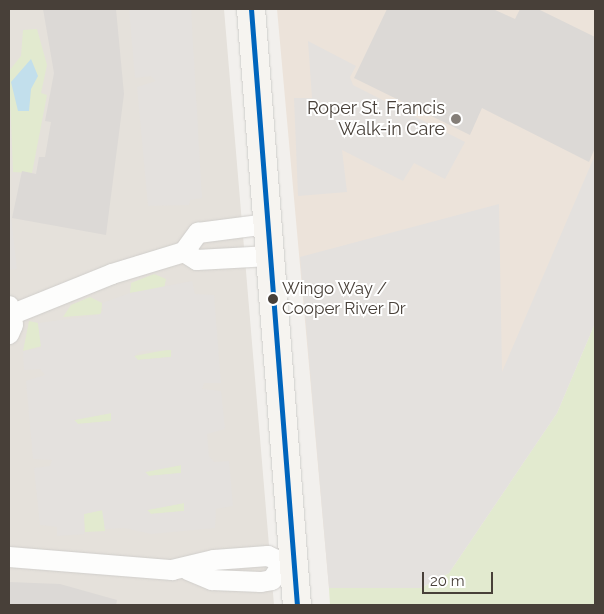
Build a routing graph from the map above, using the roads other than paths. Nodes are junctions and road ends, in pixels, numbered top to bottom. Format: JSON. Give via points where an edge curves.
{"nodes":[{"id":1,"x":251,"y":9,"type":"edge"},
{"id":2,"x":267,"y":224,"type":"junction"},
{"id":3,"x":184,"y":252,"type":"junction"},
{"id":4,"x":270,"y":256,"type":"junction"},
{"id":5,"x":11,"y":310,"type":"edge"},
{"id":6,"x":9,"y":334,"type":"edge"},
{"id":7,"x":9,"y":557,"type":"edge"},
{"id":8,"x":289,"y":562,"type":"junction"},
{"id":9,"x":297,"y":605,"type":"edge"}],
"edges":[{"from":1,"to":2,"type":"street"},
{"from":2,"to":3,"type":"street","via":[[198,233]]},
{"from":2,"to":4,"type":"street"},
{"from":3,"to":4,"type":"street","via":[[197,260]]},
{"from":3,"to":5,"type":"street"},
{"from":4,"to":8,"type":"street"},
{"from":5,"to":6,"type":"street"},
{"from":7,"to":8,"type":"street","via":[[188,570],[214,560],[268,556]]},
{"from":8,"to":9,"type":"street"}]}
